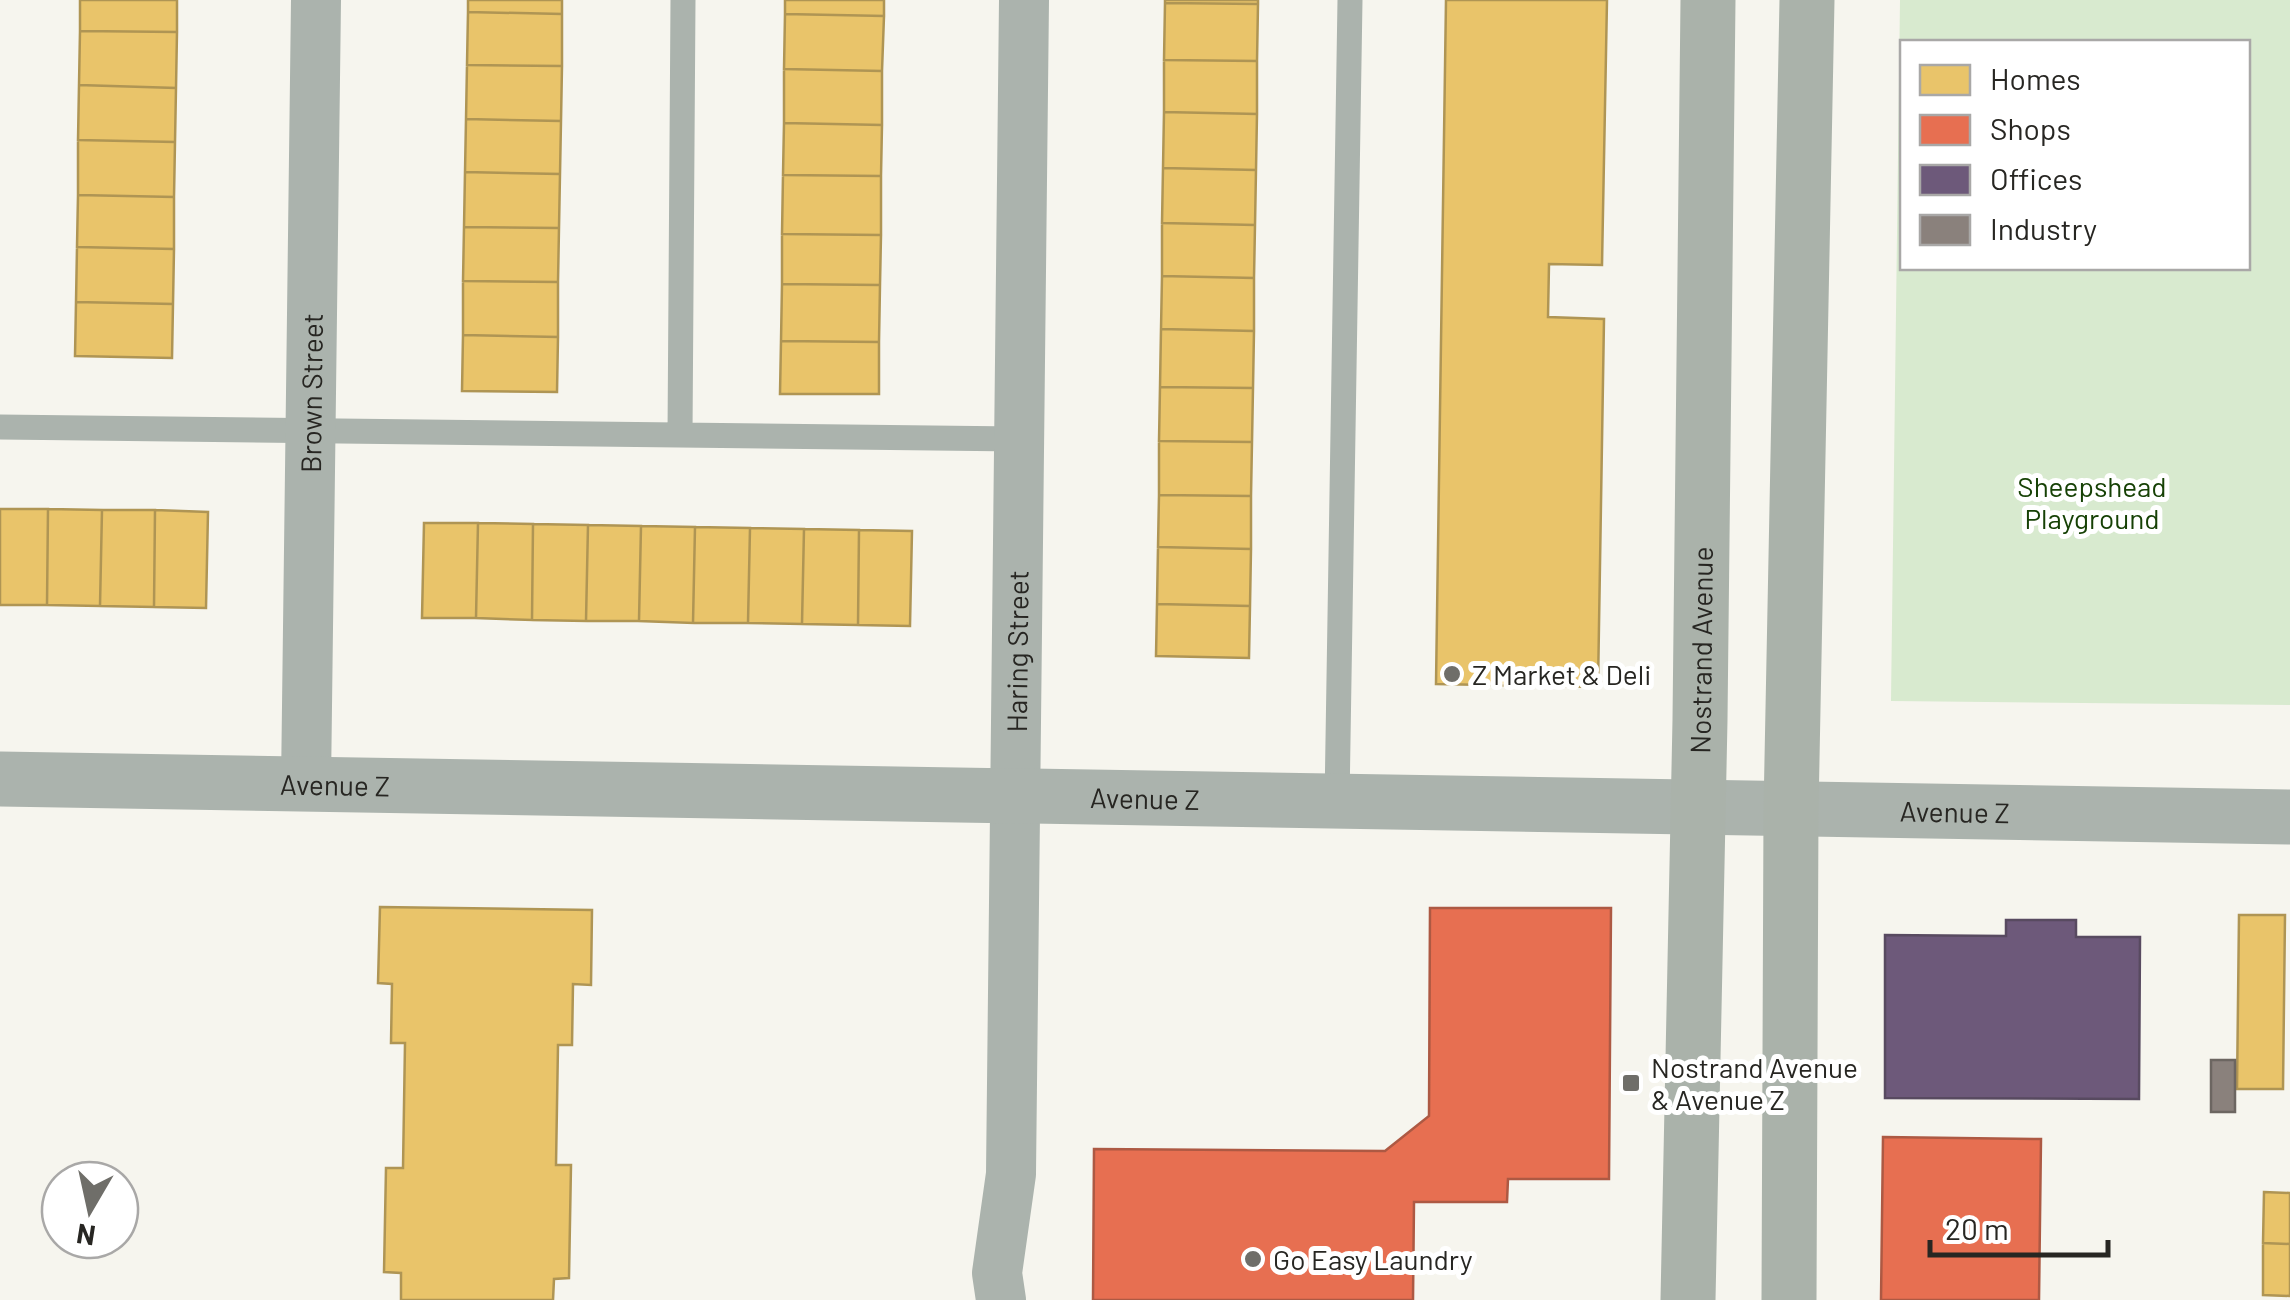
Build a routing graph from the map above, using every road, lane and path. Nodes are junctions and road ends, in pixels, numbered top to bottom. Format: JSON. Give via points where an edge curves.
{"nodes":[{"id":1,"x":316,"y":0,"type":"edge"},
{"id":2,"x":682,"y":0,"type":"edge"},
{"id":3,"x":1024,"y":0,"type":"edge"},
{"id":4,"x":1350,"y":0,"type":"edge"},
{"id":5,"x":1708,"y":0,"type":"edge"},
{"id":6,"x":1807,"y":0,"type":"edge"},
{"id":7,"x":0,"y":427,"type":"edge"},
{"id":8,"x":311,"y":431,"type":"junction"},
{"id":9,"x":680,"y":435,"type":"junction"},
{"id":10,"x":1020,"y":439,"type":"junction"},
{"id":11,"x":0,"y":779,"type":"edge"},
{"id":12,"x":306,"y":785,"type":"junction"},
{"id":13,"x":1015,"y":797,"type":"junction"},
{"id":14,"x":1337,"y":802,"type":"junction"},
{"id":15,"x":1698,"y":808,"type":"junction"},
{"id":16,"x":1791,"y":810,"type":"junction"},
{"id":17,"x":2290,"y":817,"type":"edge"},
{"id":18,"x":1001,"y":1300,"type":"edge"},
{"id":19,"x":1688,"y":1300,"type":"edge"},
{"id":20,"x":1789,"y":1300,"type":"edge"}],
"edges":[{"from":1,"to":8,"type":"street","name":"Brown Street"},
{"from":2,"to":9,"type":"lane"},
{"from":3,"to":10,"type":"street","name":"Haring Street"},
{"from":4,"to":14,"type":"lane"},
{"from":5,"to":15,"type":"main road","name":"Nostrand Avenue"},
{"from":6,"to":16,"type":"main road"},
{"from":7,"to":8,"type":"lane"},
{"from":8,"to":9,"type":"lane"},
{"from":8,"to":12,"type":"street","name":"Brown Street"},
{"from":9,"to":10,"type":"lane"},
{"from":10,"to":13,"type":"street","name":"Haring Street"},
{"from":11,"to":12,"type":"street","name":"Avenue Z"},
{"from":12,"to":13,"type":"street","name":"Avenue Z"},
{"from":13,"to":14,"type":"street","name":"Avenue Z"},
{"from":13,"to":18,"type":"street","name":"Haring Street","via":[[1011,1174],[997,1273]]},
{"from":14,"to":15,"type":"street","name":"Avenue Z"},
{"from":15,"to":16,"type":"street","name":"Avenue Z"},
{"from":15,"to":19,"type":"main road","name":"Nostrand Avenue"},
{"from":16,"to":17,"type":"street","name":"Avenue Z"},
{"from":16,"to":20,"type":"main road"}]}
